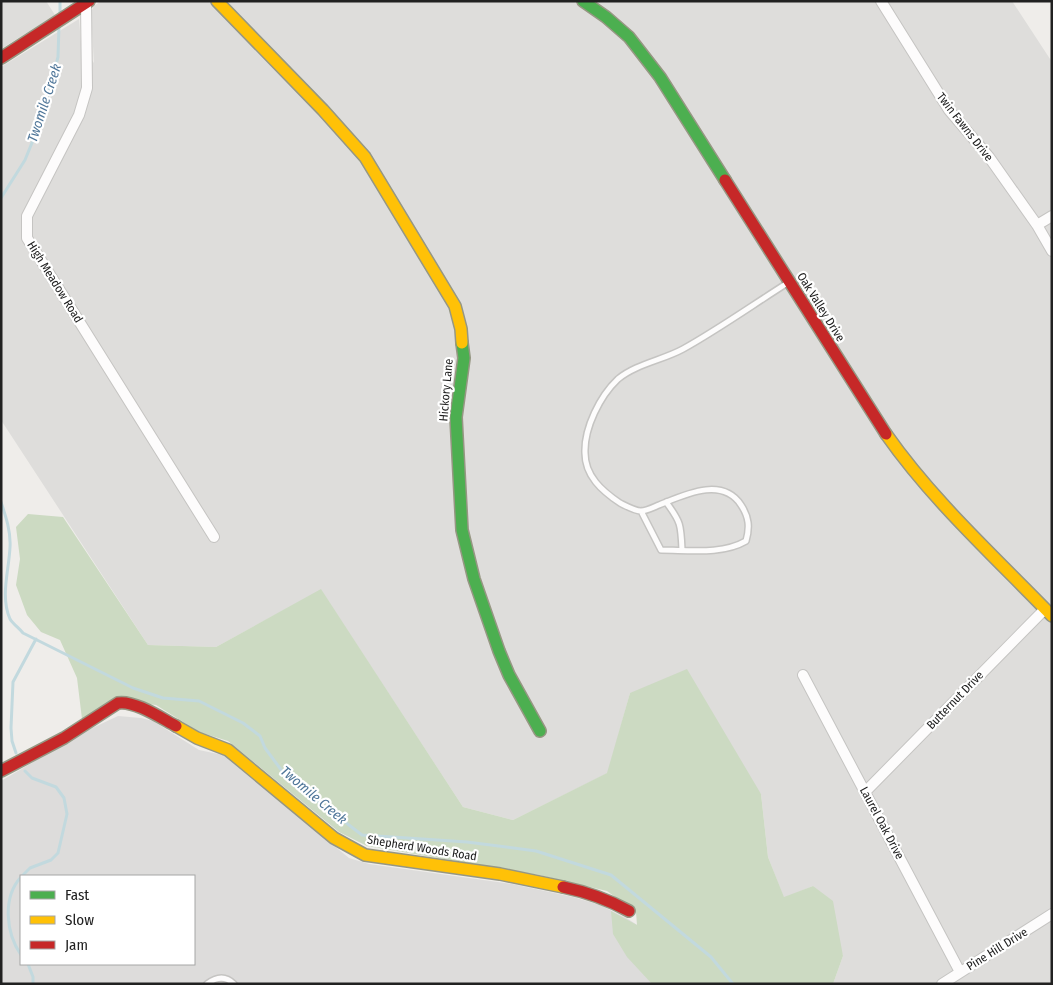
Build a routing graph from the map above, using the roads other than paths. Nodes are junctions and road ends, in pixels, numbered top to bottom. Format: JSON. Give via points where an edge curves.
{"nodes":[{"id":1,"x":217,"y":1,"type":"edge"},
{"id":2,"x":583,"y":1,"type":"edge"},
{"id":3,"x":881,"y":1,"type":"edge"},
{"id":4,"x":87,"y":2,"type":"edge"},
{"id":5,"x":1,"y":58,"type":"edge"},
{"id":6,"x":1052,"y":216,"type":"edge"},
{"id":7,"x":1037,"y":225,"type":"junction"},
{"id":8,"x":1052,"y":251,"type":"edge"},
{"id":9,"x":789,"y":282,"type":"junction"},
{"id":10,"x":666,"y":502,"type":"junction"},
{"id":11,"x":641,"y":511,"type":"junction"},
{"id":12,"x":214,"y":537,"type":"dead end"},
{"id":13,"x":682,"y":550,"type":"junction"},
{"id":14,"x":1048,"y":612,"type":"edge"},
{"id":15,"x":803,"y":675,"type":"dead end"},
{"id":16,"x":540,"y":731,"type":"dead end"},
{"id":17,"x":1,"y":771,"type":"edge"},
{"id":18,"x":865,"y":792,"type":"junction"},
{"id":19,"x":629,"y":911,"type":"dead end"},
{"id":20,"x":1052,"y":914,"type":"edge"},
{"id":21,"x":960,"y":972,"type":"junction"},
{"id":22,"x":207,"y":984,"type":"edge"},
{"id":23,"x":234,"y":984,"type":"edge"},
{"id":24,"x":942,"y":984,"type":"edge"}],
"edges":[{"from":1,"to":16,"type":"street","name":"Hickory Lane","via":[[365,156],[455,306],[462,330],[464,358],[456,417],[462,530],[474,578],[499,651]]},
{"from":2,"to":9,"type":"street","name":"Oak Valley Drive","via":[[630,37],[660,77]]},
{"from":3,"to":7,"type":"street","name":"Twin Fawns Drive","via":[[949,110],[989,157]]},
{"from":4,"to":5,"type":"street"},
{"from":4,"to":12,"type":"street","name":"High Meadow Road","via":[[87,88],[79,115],[27,216],[27,238]]},
{"from":6,"to":7,"type":"street"},
{"from":7,"to":8,"type":"street","name":"Twin Fawns Drive"},
{"from":9,"to":11,"type":"lane","via":[[682,349],[618,379],[597,407],[587,432],[586,466],[606,494]]},
{"from":9,"to":14,"type":"street","name":"Oak Valley Drive","via":[[902,458]]},
{"from":10,"to":11,"type":"lane"},
{"from":10,"to":13,"type":"lane","via":[[678,517]]},
{"from":10,"to":13,"type":"lane","via":[[701,490],[721,489],[733,496],[747,517],[750,529],[746,541],[736,547]]},
{"from":11,"to":13,"type":"lane","via":[[660,550]]},
{"from":14,"to":18,"type":"street","name":"Butternut Drive"},
{"from":15,"to":18,"type":"street","name":"Laurel Oak Drive"},
{"from":17,"to":19,"type":"street","name":"Shepherd Woods Road","via":[[124,702],[228,750],[334,838],[364,855],[500,874],[588,892]]},
{"from":18,"to":21,"type":"street","name":"Laurel Oak Drive"},
{"from":20,"to":21,"type":"street","name":"Pine Hill Drive"},
{"from":21,"to":24,"type":"street","name":"Pine Hill Drive"},
{"from":22,"to":23,"type":"lane","via":[[215,978]]}]}
